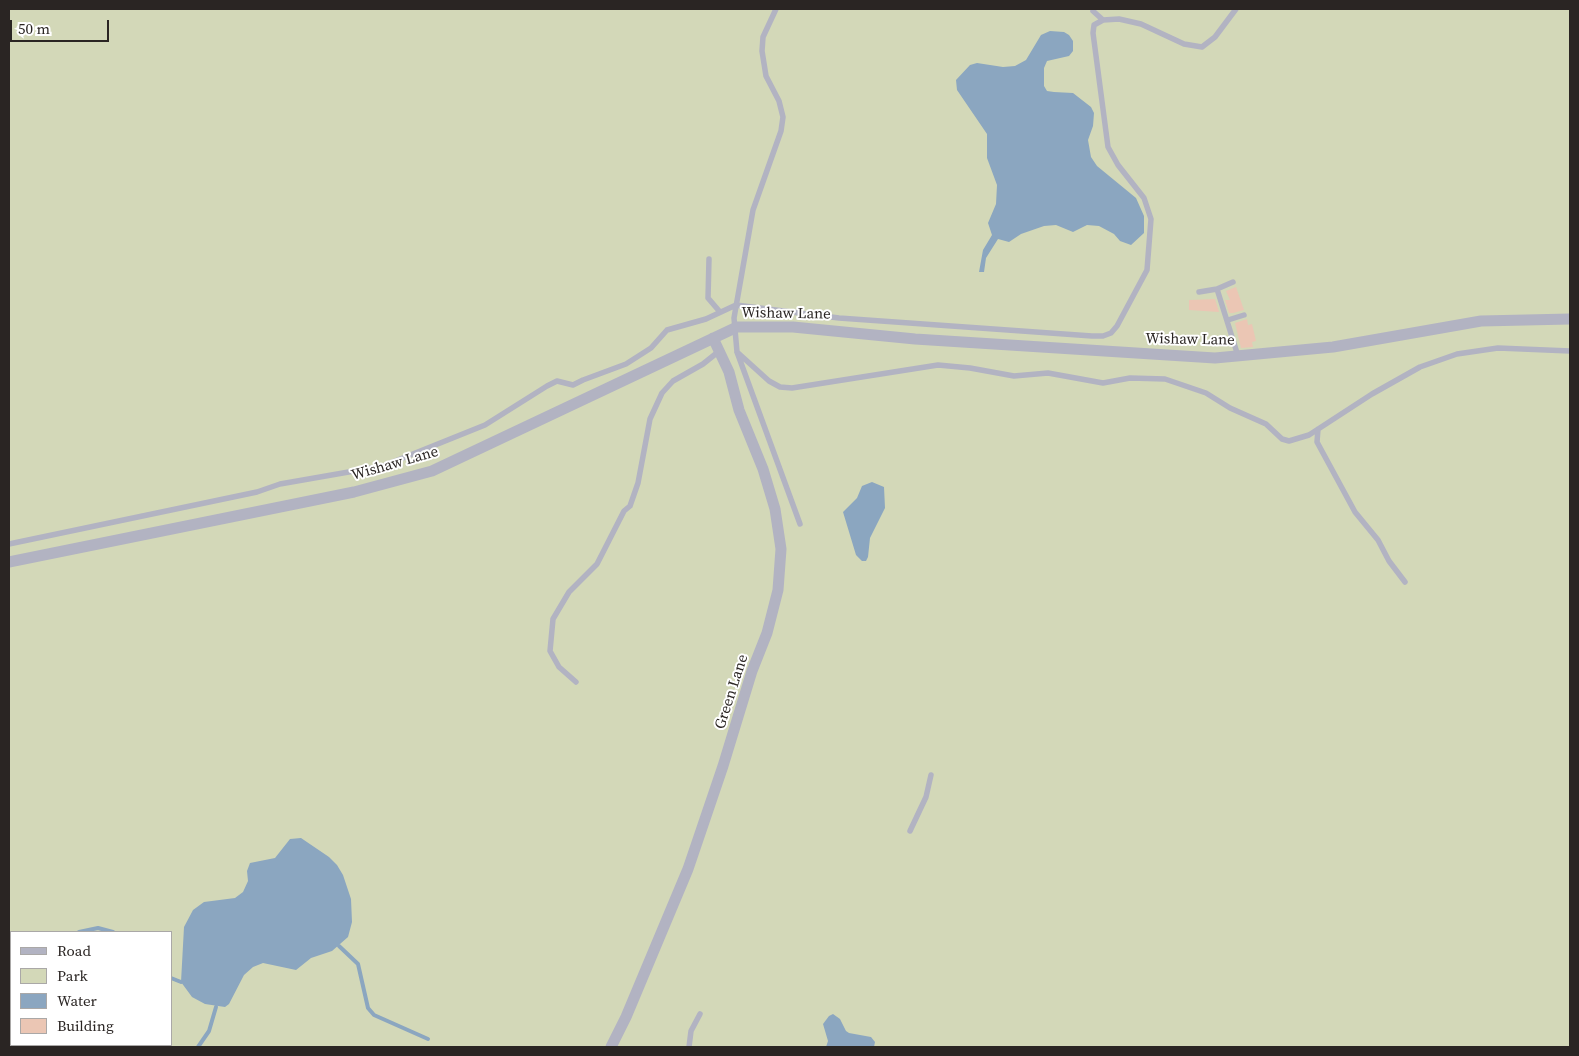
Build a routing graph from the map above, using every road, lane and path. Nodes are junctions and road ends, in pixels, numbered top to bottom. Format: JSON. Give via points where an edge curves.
{"nodes":[{"id":1,"x":776,"y":9,"type":"edge"},
{"id":2,"x":1236,"y":9,"type":"edge"},
{"id":3,"x":1103,"y":20,"type":"junction"},
{"id":4,"x":1094,"y":26,"type":"junction"},
{"id":5,"x":709,"y":259,"type":"dead end"},
{"id":6,"x":1233,"y":282,"type":"dead end"},
{"id":7,"x":1217,"y":289,"type":"junction"},
{"id":8,"x":1199,"y":292,"type":"dead end"},
{"id":9,"x":736,"y":305,"type":"junction"},
{"id":10,"x":720,"y":312,"type":"junction"},
{"id":11,"x":1244,"y":315,"type":"dead end"},
{"id":12,"x":1570,"y":319,"type":"edge"},
{"id":13,"x":1228,"y":320,"type":"junction"},
{"id":14,"x":737,"y":327,"type":"junction"},
{"id":15,"x":713,"y":338,"type":"junction"},
{"id":16,"x":1570,"y":351,"type":"edge"},
{"id":17,"x":718,"y":352,"type":"junction"},
{"id":18,"x":737,"y":352,"type":"junction"},
{"id":19,"x":1238,"y":356,"type":"junction"},
{"id":20,"x":1318,"y":429,"type":"junction"},
{"id":21,"x":800,"y":524,"type":"dead end"},
{"id":22,"x":9,"y":544,"type":"edge"},
{"id":23,"x":9,"y":562,"type":"edge"},
{"id":24,"x":1405,"y":582,"type":"dead end"},
{"id":25,"x":576,"y":682,"type":"dead end"},
{"id":26,"x":931,"y":775,"type":"dead end"},
{"id":27,"x":910,"y":830,"type":"dead end"},
{"id":28,"x":700,"y":1014,"type":"dead end"},
{"id":29,"x":611,"y":1047,"type":"edge"},
{"id":30,"x":689,"y":1047,"type":"edge"}],
"edges":[{"from":1,"to":9,"type":"lane","via":[[765,31],[762,51],[766,76],[783,117],[753,210]]},
{"from":2,"to":3,"type":"lane","via":[[1216,37],[1202,47],[1184,44],[1141,24],[1119,19]]},
{"from":3,"to":4,"type":"lane"},
{"from":3,"to":4,"type":"lane","via":[[1092,11]]},
{"from":4,"to":9,"type":"lane","via":[[1108,147],[1144,198],[1150,219],[1147,270],[1111,333],[1092,336],[839,318]]},
{"from":5,"to":10,"type":"lane","via":[[708,298]]},
{"from":6,"to":7,"type":"lane"},
{"from":7,"to":8,"type":"lane"},
{"from":7,"to":13,"type":"lane"},
{"from":9,"to":10,"type":"lane"},
{"from":9,"to":14,"type":"lane","via":[[734,318]]},
{"from":10,"to":22,"type":"lane","via":[[667,330],[651,348],[626,364],[573,386],[552,384],[485,425],[383,466],[280,484],[257,492]]},
{"from":11,"to":13,"type":"lane"},
{"from":12,"to":19,"type":"street","name":"Wishaw Lane","via":[[1481,322],[1333,348]]},
{"from":13,"to":19,"type":"lane"},
{"from":14,"to":15,"type":"street","name":"Wishaw Lane"},
{"from":14,"to":18,"type":"lane"},
{"from":14,"to":19,"type":"street","name":"Wishaw Lane","via":[[802,327],[1095,352],[1215,358]]},
{"from":15,"to":17,"type":"street","name":"Green Lane"},
{"from":15,"to":23,"type":"street","name":"Wishaw Lane","via":[[432,471],[354,492]]},
{"from":16,"to":20,"type":"lane","via":[[1498,348],[1457,354],[1420,367]]},
{"from":17,"to":25,"type":"lane","via":[[673,381],[662,393],[650,420],[638,483],[630,506],[624,511],[597,564],[569,592],[553,620],[550,651],[559,667]]},
{"from":17,"to":29,"type":"street","name":"Green Lane","via":[[729,372],[775,510],[781,549],[778,590],[767,633],[688,869]]},
{"from":18,"to":20,"type":"lane","via":[[769,381],[780,387],[792,388],[938,365],[1014,376],[1048,374],[1103,383],[1130,378],[1165,379],[1193,387],[1257,419],[1282,439],[1298,440]]},
{"from":18,"to":21,"type":"lane"},
{"from":20,"to":24,"type":"lane","via":[[1316,442],[1354,512],[1378,540]]},
{"from":26,"to":27,"type":"lane","via":[[926,797]]},
{"from":28,"to":30,"type":"lane","via":[[691,1030]]}]}
